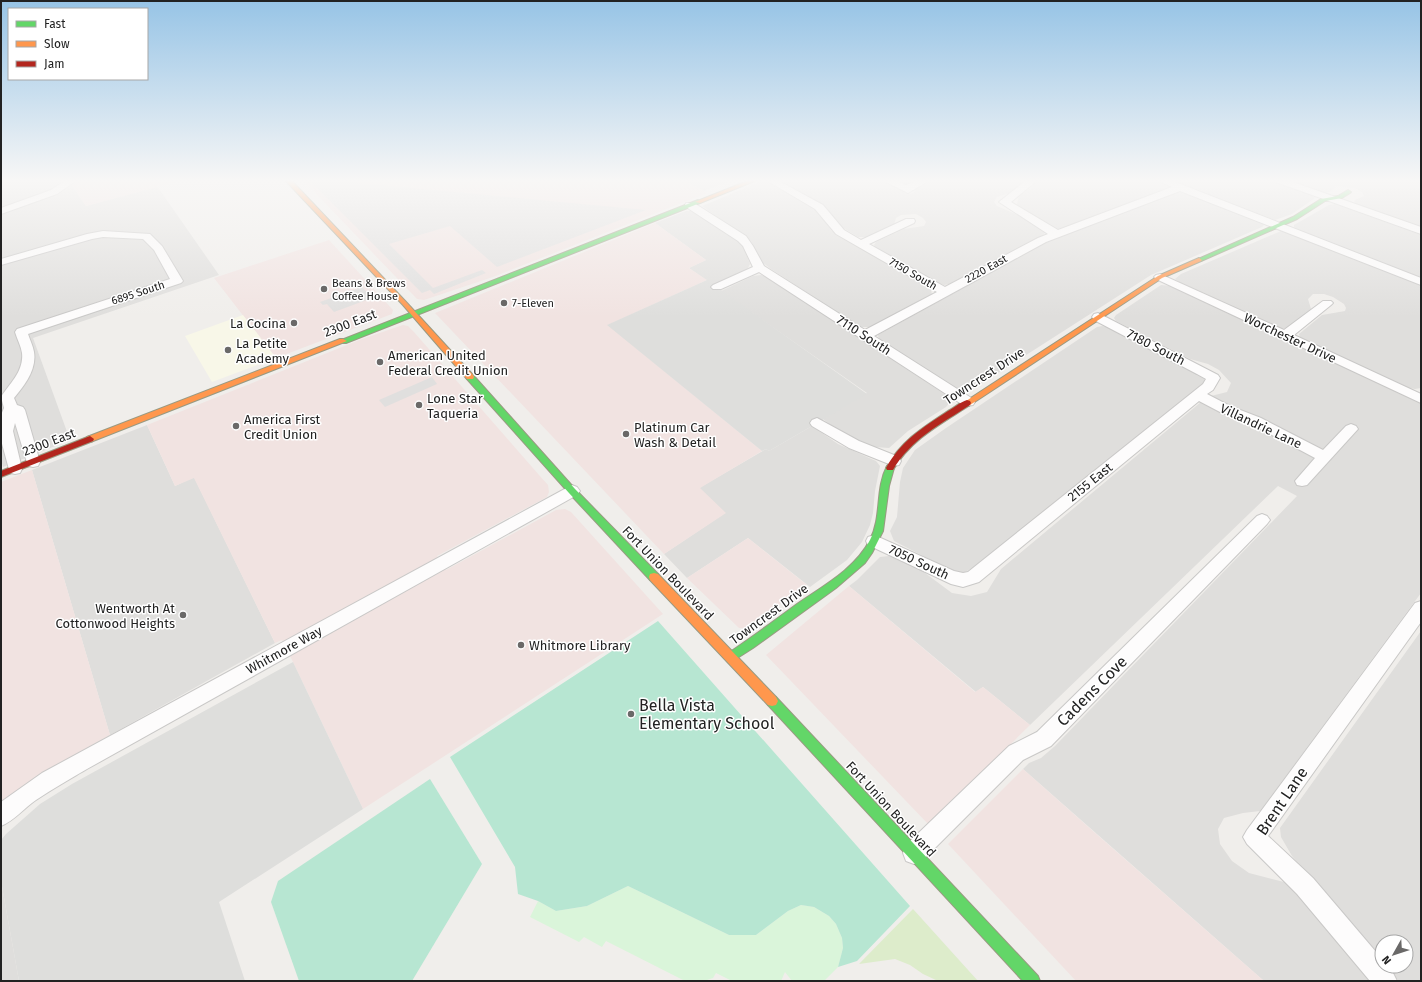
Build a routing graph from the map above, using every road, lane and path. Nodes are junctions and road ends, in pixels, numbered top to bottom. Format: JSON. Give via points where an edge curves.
{"nodes":[{"id":1,"x":331,"y":226,"type":"edge"},
{"id":2,"x":637,"y":226,"type":"edge"},
{"id":3,"x":722,"y":226,"type":"edge"},
{"id":4,"x":835,"y":226,"type":"edge"},
{"id":5,"x":900,"y":226,"type":"edge"},
{"id":6,"x":1042,"y":226,"type":"edge"},
{"id":7,"x":1078,"y":226,"type":"edge"},
{"id":8,"x":1276,"y":226,"type":"edge"},
{"id":9,"x":1280,"y":226,"type":"edge"},
{"id":10,"x":1404,"y":226,"type":"edge"},
{"id":11,"x":1421,"y":232,"type":"edge"},
{"id":12,"x":1056,"y":234,"type":"junction"},
{"id":13,"x":861,"y":244,"type":"junction"},
{"id":14,"x":1,"y":262,"type":"edge"},
{"id":15,"x":760,"y":268,"type":"junction"},
{"id":16,"x":1160,"y":277,"type":"junction"},
{"id":17,"x":1421,"y":282,"type":"edge"},
{"id":18,"x":717,"y":287,"type":"dead end"},
{"id":19,"x":945,"y":292,"type":"junction"},
{"id":20,"x":1327,"y":303,"type":"dead end"},
{"id":21,"x":413,"y":313,"type":"junction"},
{"id":22,"x":1098,"y":317,"type":"junction"},
{"id":23,"x":864,"y":336,"type":"junction"},
{"id":24,"x":1285,"y":336,"type":"junction"},
{"id":25,"x":1213,"y":378,"type":"joint"},
{"id":26,"x":1198,"y":395,"type":"junction"},
{"id":27,"x":1421,"y":398,"type":"edge"},
{"id":28,"x":6,"y":402,"type":"edge"},
{"id":29,"x":968,"y":402,"type":"junction"},
{"id":30,"x":816,"y":423,"type":"dead end"},
{"id":31,"x":1351,"y":429,"type":"dead end"},
{"id":32,"x":1325,"y":457,"type":"junction"},
{"id":33,"x":894,"y":461,"type":"junction"},
{"id":34,"x":33,"y":462,"type":"junction"},
{"id":35,"x":15,"y":469,"type":"junction"},
{"id":36,"x":1,"y":474,"type":"edge"},
{"id":37,"x":1302,"y":481,"type":"dead end"},
{"id":38,"x":572,"y":491,"type":"junction"},
{"id":39,"x":1262,"y":520,"type":"dead end"},
{"id":40,"x":874,"y":541,"type":"junction"},
{"id":41,"x":963,"y":580,"type":"joint"},
{"id":42,"x":1421,"y":608,"type":"edge"},
{"id":43,"x":731,"y":658,"type":"junction"},
{"id":44,"x":1,"y":816,"type":"edge"},
{"id":45,"x":914,"y":853,"type":"junction"},
{"id":46,"x":1033,"y":981,"type":"edge"},
{"id":47,"x":1385,"y":981,"type":"edge"}],
"edges":[{"from":1,"to":21,"type":"street","name":"Fort Union Boulevard"},
{"from":2,"to":21,"type":"street","name":"2300 East"},
{"from":3,"to":15,"type":"street","via":[[746,242]]},
{"from":4,"to":13,"type":"street","name":"7150 South","via":[[840,232]]},
{"from":5,"to":13,"type":"street"},
{"from":6,"to":12,"type":"street"},
{"from":7,"to":12,"type":"street","name":"2220 East"},
{"from":8,"to":16,"type":"street","name":"Towncrest Drive"},
{"from":9,"to":17,"type":"street"},
{"from":10,"to":11,"type":"street"},
{"from":12,"to":19,"type":"street","name":"2220 East"},
{"from":13,"to":19,"type":"street","name":"7150 South"},
{"from":14,"to":28,"type":"street","name":"6895 South","via":[[91,236],[146,236],[158,248],[176,280],[21,332],[28,361],[24,374]]},
{"from":15,"to":18,"type":"street"},
{"from":15,"to":23,"type":"street","name":"7110 South"},
{"from":16,"to":22,"type":"street","name":"Towncrest Drive"},
{"from":16,"to":24,"type":"street","name":"Worchester Drive"},
{"from":19,"to":23,"type":"street","name":"2220 East"},
{"from":20,"to":24,"type":"street"},
{"from":21,"to":34,"type":"street","name":"2300 East"},
{"from":21,"to":38,"type":"street","name":"Fort Union Boulevard"},
{"from":22,"to":25,"type":"street","name":"7180 South"},
{"from":22,"to":29,"type":"street","name":"Towncrest Drive"},
{"from":23,"to":29,"type":"street","name":"7110 South"},
{"from":24,"to":27,"type":"street","name":"Worchester Drive"},
{"from":25,"to":26,"type":"street","name":"2155 East","via":[[1208,387]]},
{"from":26,"to":32,"type":"street","name":"Villandrie Lane","via":[[1256,421]]},
{"from":26,"to":41,"type":"street","name":"2155 East","via":[[985,568],[973,577]]},
{"from":28,"to":34,"type":"street","via":[[18,410]]},
{"from":28,"to":35,"type":"street","name":"6895 South","via":[[9,420],[6,431]]},
{"from":29,"to":33,"type":"street","name":"Towncrest Drive","via":[[920,434]]},
{"from":30,"to":33,"type":"street","via":[[852,445]]},
{"from":31,"to":32,"type":"street"},
{"from":32,"to":37,"type":"street"},
{"from":33,"to":40,"type":"street","name":"Towncrest Drive","via":[[888,477],[882,522]]},
{"from":34,"to":35,"type":"street","name":"2300 East"},
{"from":35,"to":36,"type":"street","name":"2300 East"},
{"from":38,"to":43,"type":"street","name":"Fort Union Boulevard"},
{"from":38,"to":44,"type":"street","name":"Whitmore Way","via":[[80,762],[42,784]]},
{"from":39,"to":45,"type":"street","name":"Cadens Cove","via":[[1044,739],[1016,753]]},
{"from":40,"to":41,"type":"street","name":"7050 South","via":[[951,577]]},
{"from":40,"to":43,"type":"street","name":"Towncrest Drive","via":[[864,557],[848,572]]},
{"from":42,"to":47,"type":"street","name":"Brent Lane","via":[[1254,837],[1305,886]]},
{"from":43,"to":45,"type":"street","name":"Fort Union Boulevard"},
{"from":45,"to":46,"type":"street","name":"Fort Union Boulevard"}]}
